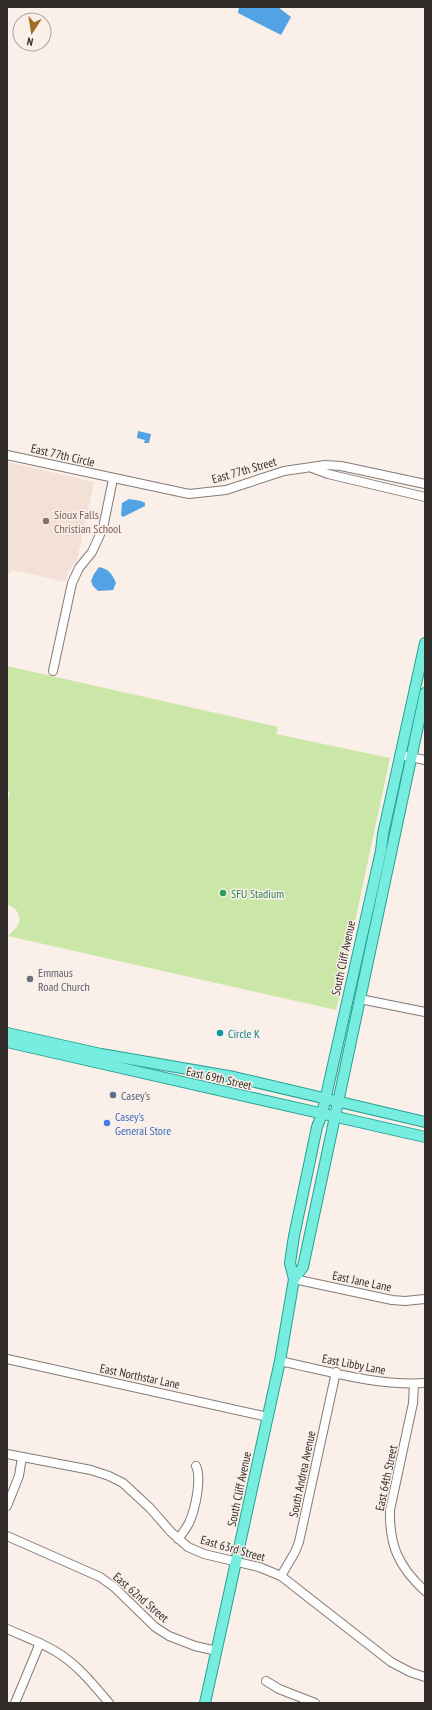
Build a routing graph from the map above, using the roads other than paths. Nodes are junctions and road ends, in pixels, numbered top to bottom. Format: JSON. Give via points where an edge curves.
{"nodes":[{"id":1,"x":7,"y":454,"type":"edge"},
{"id":2,"x":311,"y":468,"type":"junction"},
{"id":3,"x":113,"y":478,"type":"junction"},
{"id":4,"x":425,"y":484,"type":"edge"},
{"id":5,"x":425,"y":497,"type":"edge"},
{"id":6,"x":425,"y":643,"type":"edge"},
{"id":7,"x":53,"y":671,"type":"dead end"},
{"id":8,"x":425,"y":693,"type":"edge"},
{"id":9,"x":406,"y":756,"type":"junction"},
{"id":10,"x":425,"y":760,"type":"edge"},
{"id":11,"x":360,"y":998,"type":"junction"},
{"id":12,"x":425,"y":1012,"type":"edge"},
{"id":13,"x":7,"y":1033,"type":"edge"},
{"id":14,"x":7,"y":1042,"type":"edge"},
{"id":15,"x":325,"y":1098,"type":"junction"},
{"id":16,"x":338,"y":1101,"type":"junction"},
{"id":17,"x":322,"y":1114,"type":"junction"},
{"id":18,"x":335,"y":1117,"type":"junction"},
{"id":19,"x":425,"y":1122,"type":"edge"},
{"id":20,"x":425,"y":1137,"type":"edge"},
{"id":21,"x":294,"y":1279,"type":"junction"},
{"id":22,"x":425,"y":1299,"type":"edge"},
{"id":23,"x":7,"y":1359,"type":"edge"},
{"id":24,"x":280,"y":1361,"type":"junction"},
{"id":25,"x":336,"y":1372,"type":"junction"},
{"id":26,"x":425,"y":1383,"type":"edge"},
{"id":27,"x":414,"y":1384,"type":"junction"},
{"id":28,"x":268,"y":1416,"type":"junction"},
{"id":29,"x":7,"y":1454,"type":"edge"},
{"id":30,"x":22,"y":1457,"type":"junction"},
{"id":31,"x":196,"y":1466,"type":"dead end"},
{"id":32,"x":7,"y":1506,"type":"edge"},
{"id":33,"x":7,"y":1536,"type":"edge"},
{"id":34,"x":178,"y":1539,"type":"junction"},
{"id":35,"x":237,"y":1562,"type":"junction"},
{"id":36,"x":281,"y":1576,"type":"junction"},
{"id":37,"x":425,"y":1591,"type":"edge"},
{"id":38,"x":7,"y":1629,"type":"edge"},
{"id":39,"x":40,"y":1643,"type":"junction"},
{"id":40,"x":217,"y":1651,"type":"junction"},
{"id":41,"x":425,"y":1677,"type":"edge"},
{"id":42,"x":266,"y":1681,"type":"dead end"},
{"id":43,"x":15,"y":1703,"type":"edge"},
{"id":44,"x":109,"y":1703,"type":"edge"},
{"id":45,"x":205,"y":1703,"type":"edge"},
{"id":46,"x":315,"y":1703,"type":"edge"}],
"edges":[{"from":1,"to":3,"type":"street","name":"East 77th Circle"},
{"from":2,"to":3,"type":"street","name":"East 77th Street","via":[[284,471],[226,490],[189,494]]},
{"from":2,"to":4,"type":"street","name":"East 77th Street","via":[[325,465],[341,466]]},
{"from":2,"to":5,"type":"street","name":"East 77th Street"},
{"from":3,"to":7,"type":"street","via":[[103,528],[92,552],[79,568],[72,583]]},
{"from":6,"to":9,"type":"main road","name":"South Cliff Avenue"},
{"from":8,"to":9,"type":"main road","name":"South Cliff Avenue"},
{"from":9,"to":10,"type":"street"},
{"from":9,"to":11,"type":"main road","name":"South Cliff Avenue"},
{"from":9,"to":15,"type":"main road","name":"South Cliff Avenue","via":[[383,834]]},
{"from":11,"to":12,"type":"street"},
{"from":11,"to":16,"type":"main road","name":"South Cliff Avenue"},
{"from":13,"to":15,"type":"main road","name":"East 69th Street","via":[[101,1054],[234,1077]]},
{"from":14,"to":17,"type":"main road","name":"East 69th Street"},
{"from":15,"to":16,"type":"main road","name":"East 69th Street"},
{"from":15,"to":17,"type":"main road","name":"South Cliff Avenue"},
{"from":16,"to":18,"type":"main road","name":"South Cliff Avenue"},
{"from":16,"to":19,"type":"main road","name":"East 69th Street"},
{"from":17,"to":18,"type":"main road","name":"East 69th Street"},
{"from":17,"to":21,"type":"main road","name":"South Cliff Avenue","via":[[294,1236],[290,1263]]},
{"from":18,"to":20,"type":"main road","name":"East 69th Street"},
{"from":18,"to":21,"type":"main road","name":"South Cliff Avenue","via":[[303,1267]]},
{"from":21,"to":22,"type":"street","name":"East Jane Lane","via":[[392,1300]]},
{"from":21,"to":24,"type":"main road","name":"South Cliff Avenue"},
{"from":23,"to":28,"type":"street","name":"East Northstar Lane"},
{"from":24,"to":25,"type":"street","name":"East Libby Lane"},
{"from":24,"to":28,"type":"main road","name":"South Cliff Avenue"},
{"from":25,"to":27,"type":"street","name":"East Libby Lane","via":[[380,1381]]},
{"from":25,"to":36,"type":"street","name":"South Andrea Avenue","via":[[299,1542],[296,1552]]},
{"from":26,"to":27,"type":"street","name":"East Libby Lane"},
{"from":27,"to":37,"type":"street","name":"East 64th Street","via":[[413,1404],[390,1510],[389,1528],[400,1561],[411,1578]]},
{"from":28,"to":35,"type":"main road","name":"South Cliff Avenue"},
{"from":29,"to":30,"type":"street","name":"East 63rd Street"},
{"from":30,"to":32,"type":"street","via":[[19,1476]]},
{"from":30,"to":34,"type":"street","name":"East 63rd Street","via":[[91,1470],[109,1476],[123,1484],[150,1508]]},
{"from":31,"to":34,"type":"street","via":[[199,1480],[192,1513],[186,1529]]},
{"from":33,"to":40,"type":"street","name":"East 62nd Street","via":[[100,1577],[114,1587],[155,1627],[169,1636]]},
{"from":34,"to":35,"type":"street","name":"East 63rd Street","via":[[204,1554]]},
{"from":35,"to":36,"type":"street","name":"East 63rd Street"},
{"from":35,"to":40,"type":"main road","name":"South Cliff Avenue"},
{"from":36,"to":41,"type":"street","name":"East 63rd Street","via":[[391,1662]]},
{"from":38,"to":39,"type":"street"},
{"from":39,"to":43,"type":"street"},
{"from":39,"to":44,"type":"street","via":[[74,1665]]},
{"from":40,"to":45,"type":"main road","name":"South Cliff Avenue"},
{"from":42,"to":46,"type":"street"}]}
